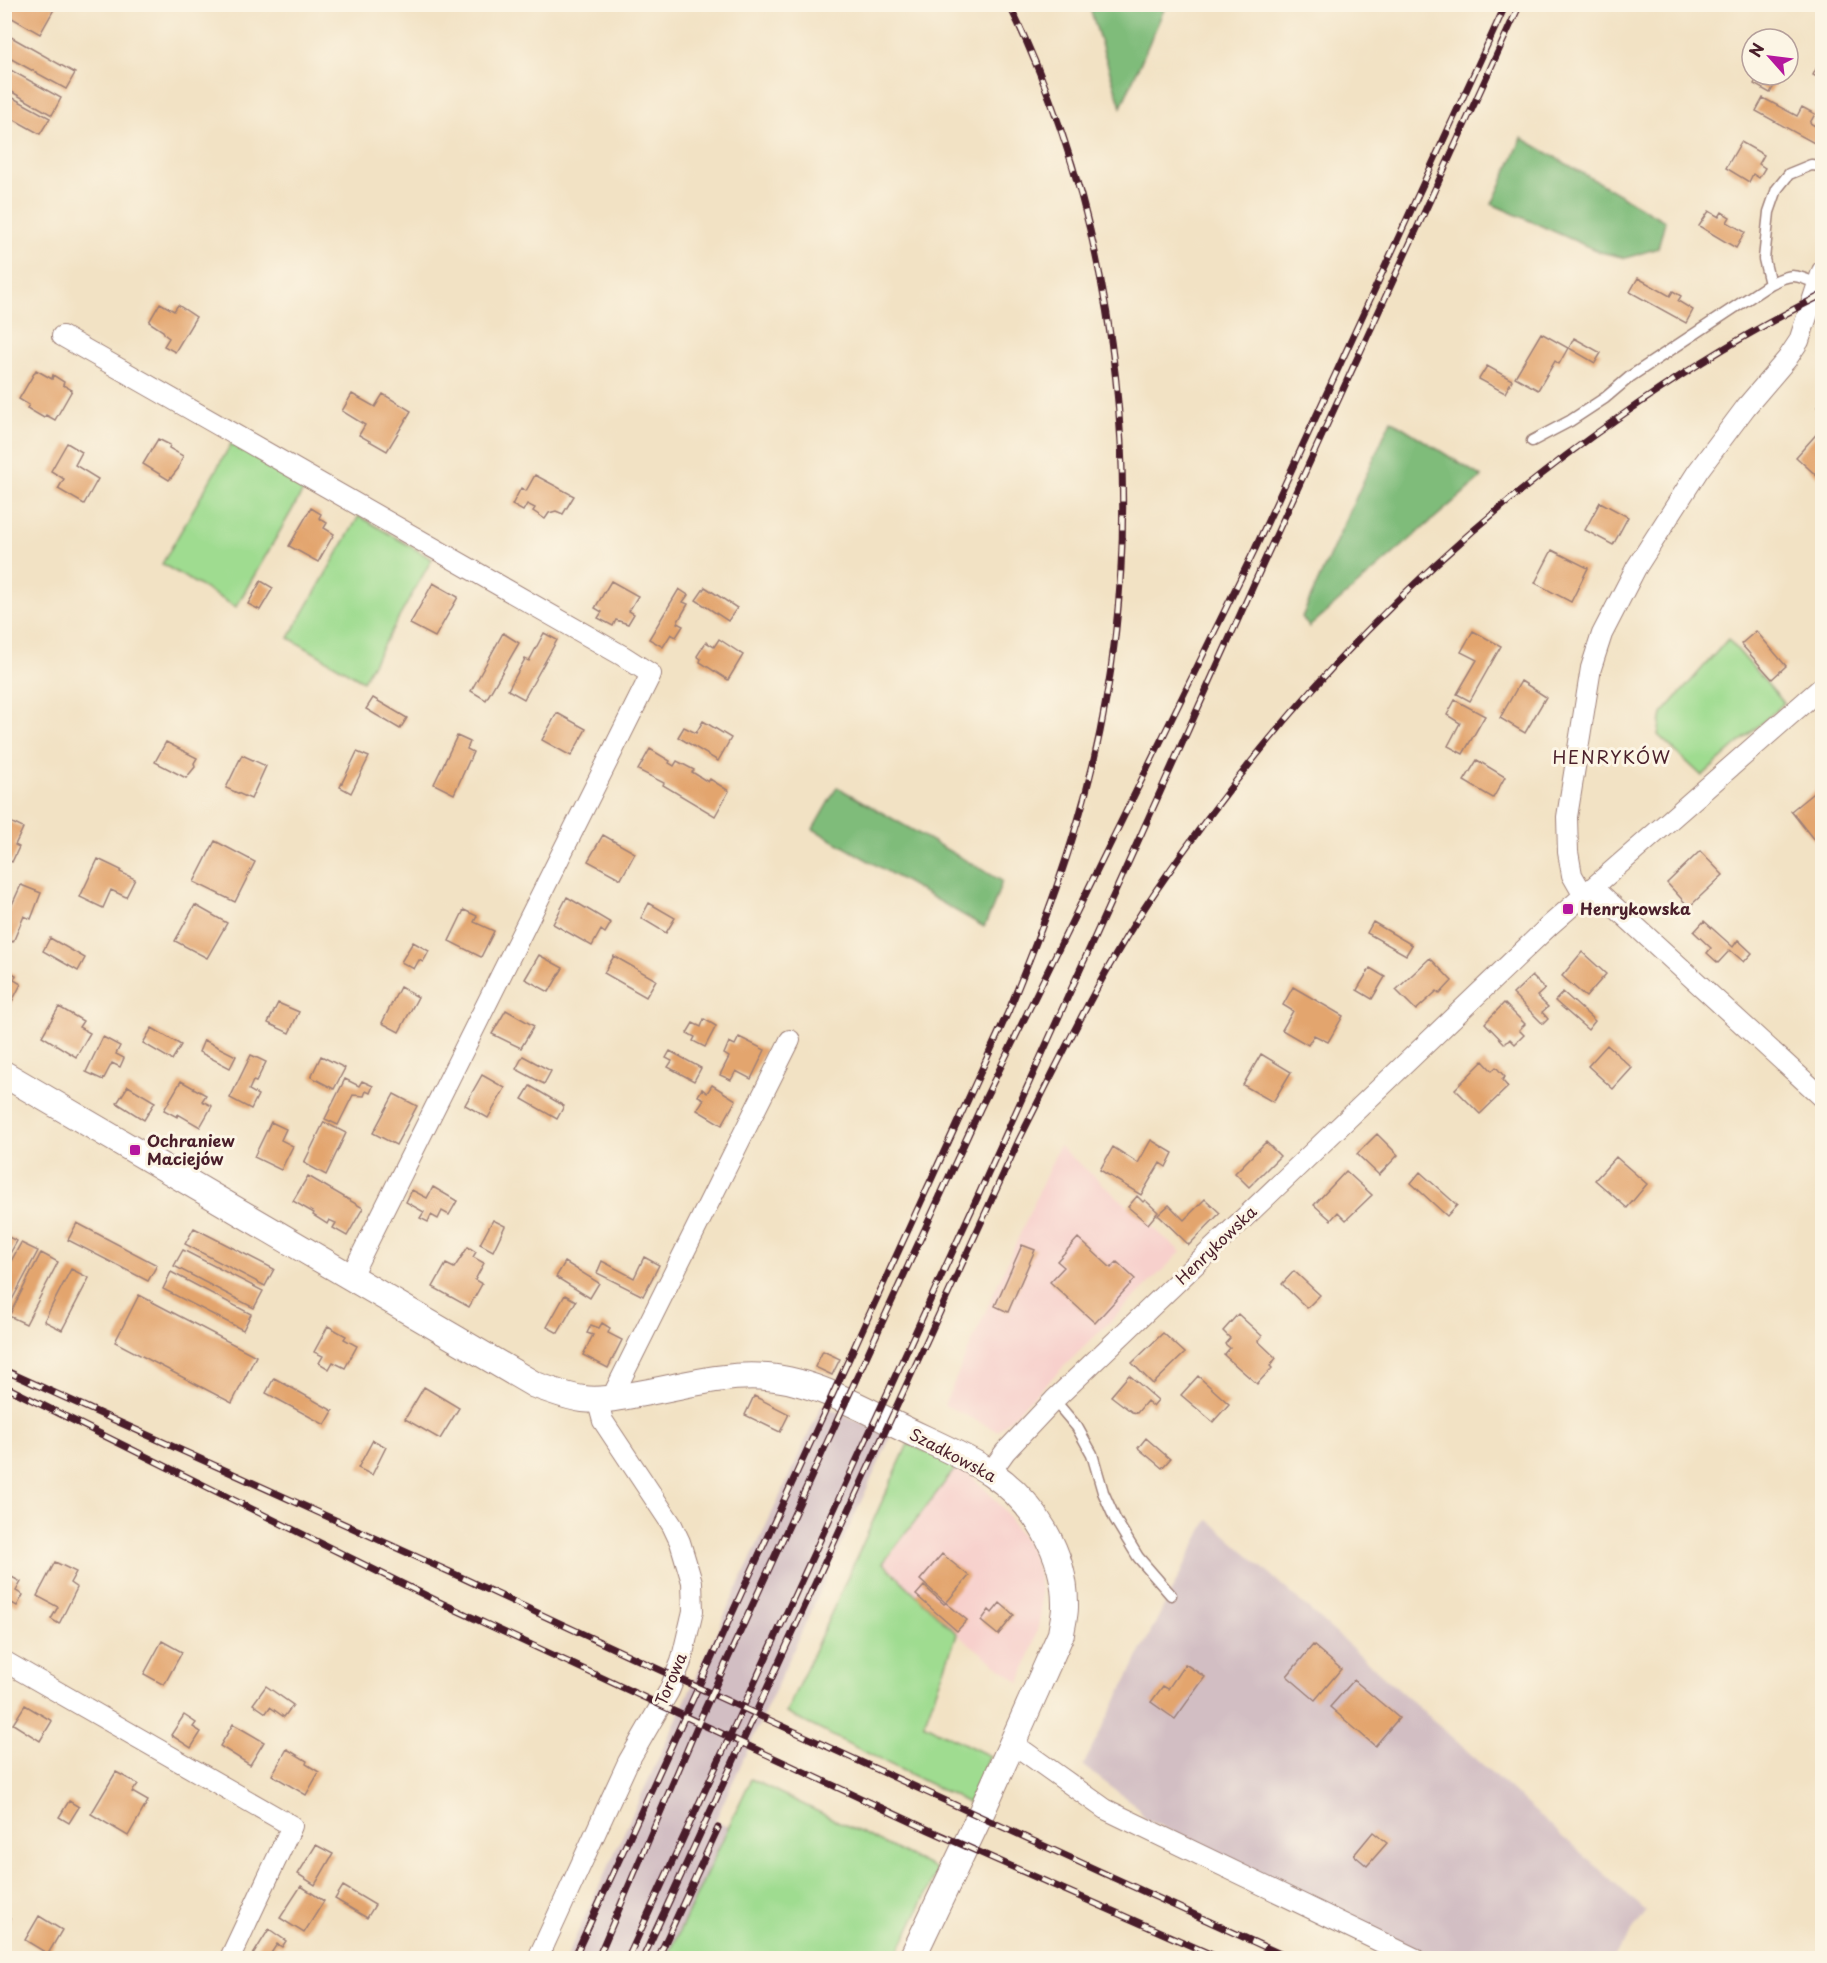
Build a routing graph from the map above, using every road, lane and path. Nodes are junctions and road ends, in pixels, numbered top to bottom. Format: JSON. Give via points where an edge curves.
{"nodes":[{"id":1,"x":1822,"y":166,"type":"edge"},
{"id":2,"x":1820,"y":277,"type":"edge"},
{"id":3,"x":1770,"y":284,"type":"junction"},
{"id":4,"x":62,"y":336,"type":"dead end"},
{"id":5,"x":1532,"y":441,"type":"dead end"},
{"id":6,"x":1822,"y":687,"type":"edge"},
{"id":7,"x":1589,"y":892,"type":"junction"},
{"id":8,"x":789,"y":1040,"type":"dead end"},
{"id":9,"x":4,"y":1074,"type":"edge"},
{"id":10,"x":1822,"y":1097,"type":"edge"},
{"id":11,"x":351,"y":1276,"type":"junction"},
{"id":12,"x":604,"y":1399,"type":"junction"},
{"id":13,"x":1054,"y":1400,"type":"junction"},
{"id":14,"x":990,"y":1473,"type":"junction"},
{"id":15,"x":1171,"y":1595,"type":"dead end"},
{"id":16,"x":4,"y":1661,"type":"edge"},
{"id":17,"x":1012,"y":1746,"type":"junction"},
{"id":18,"x":230,"y":1959,"type":"edge"},
{"id":19,"x":538,"y":1959,"type":"edge"},
{"id":20,"x":912,"y":1959,"type":"edge"},
{"id":21,"x":1414,"y":1959,"type":"edge"}],
"edges":[{"from":1,"to":3,"type":"lane","via":[[1811,165],[1789,174],[1777,189],[1769,212],[1764,260]]},
{"from":2,"to":3,"type":"lane","via":[[1792,275]]},
{"from":2,"to":7,"type":"street","via":[[1799,341],[1692,479],[1636,568],[1602,634],[1591,668],[1567,817],[1572,875]]},
{"from":3,"to":5,"type":"lane","via":[[1631,376],[1579,416]]},
{"from":4,"to":11,"type":"street","via":[[651,674]]},
{"from":6,"to":7,"type":"street","name":"Henrykowska"},
{"from":7,"to":10,"type":"street"},
{"from":7,"to":13,"type":"street","name":"Henrykowska"},
{"from":8,"to":12,"type":"street"},
{"from":9,"to":11,"type":"street","name":"Szadkowska"},
{"from":11,"to":12,"type":"street","name":"Szadkowska","via":[[525,1380],[567,1396]]},
{"from":12,"to":14,"type":"street","name":"Szadkowska","via":[[724,1377],[790,1380],[856,1406]]},
{"from":12,"to":19,"type":"street","name":"Torowa","via":[[603,1421],[680,1542],[692,1582],[693,1611],[684,1652],[669,1691],[628,1762]]},
{"from":13,"to":14,"type":"street","name":"Henrykowska"},
{"from":13,"to":15,"type":"lane","via":[[1077,1427],[1092,1454],[1115,1519],[1138,1557]]},
{"from":14,"to":17,"type":"street","name":"Szadkowska","via":[[1015,1491],[1036,1517],[1053,1545],[1064,1581],[1061,1634]]},
{"from":16,"to":18,"type":"street","via":[[292,1826]]},
{"from":17,"to":20,"type":"street","name":"Szadkowska"},
{"from":17,"to":21,"type":"street","via":[[1105,1809]]}]}
